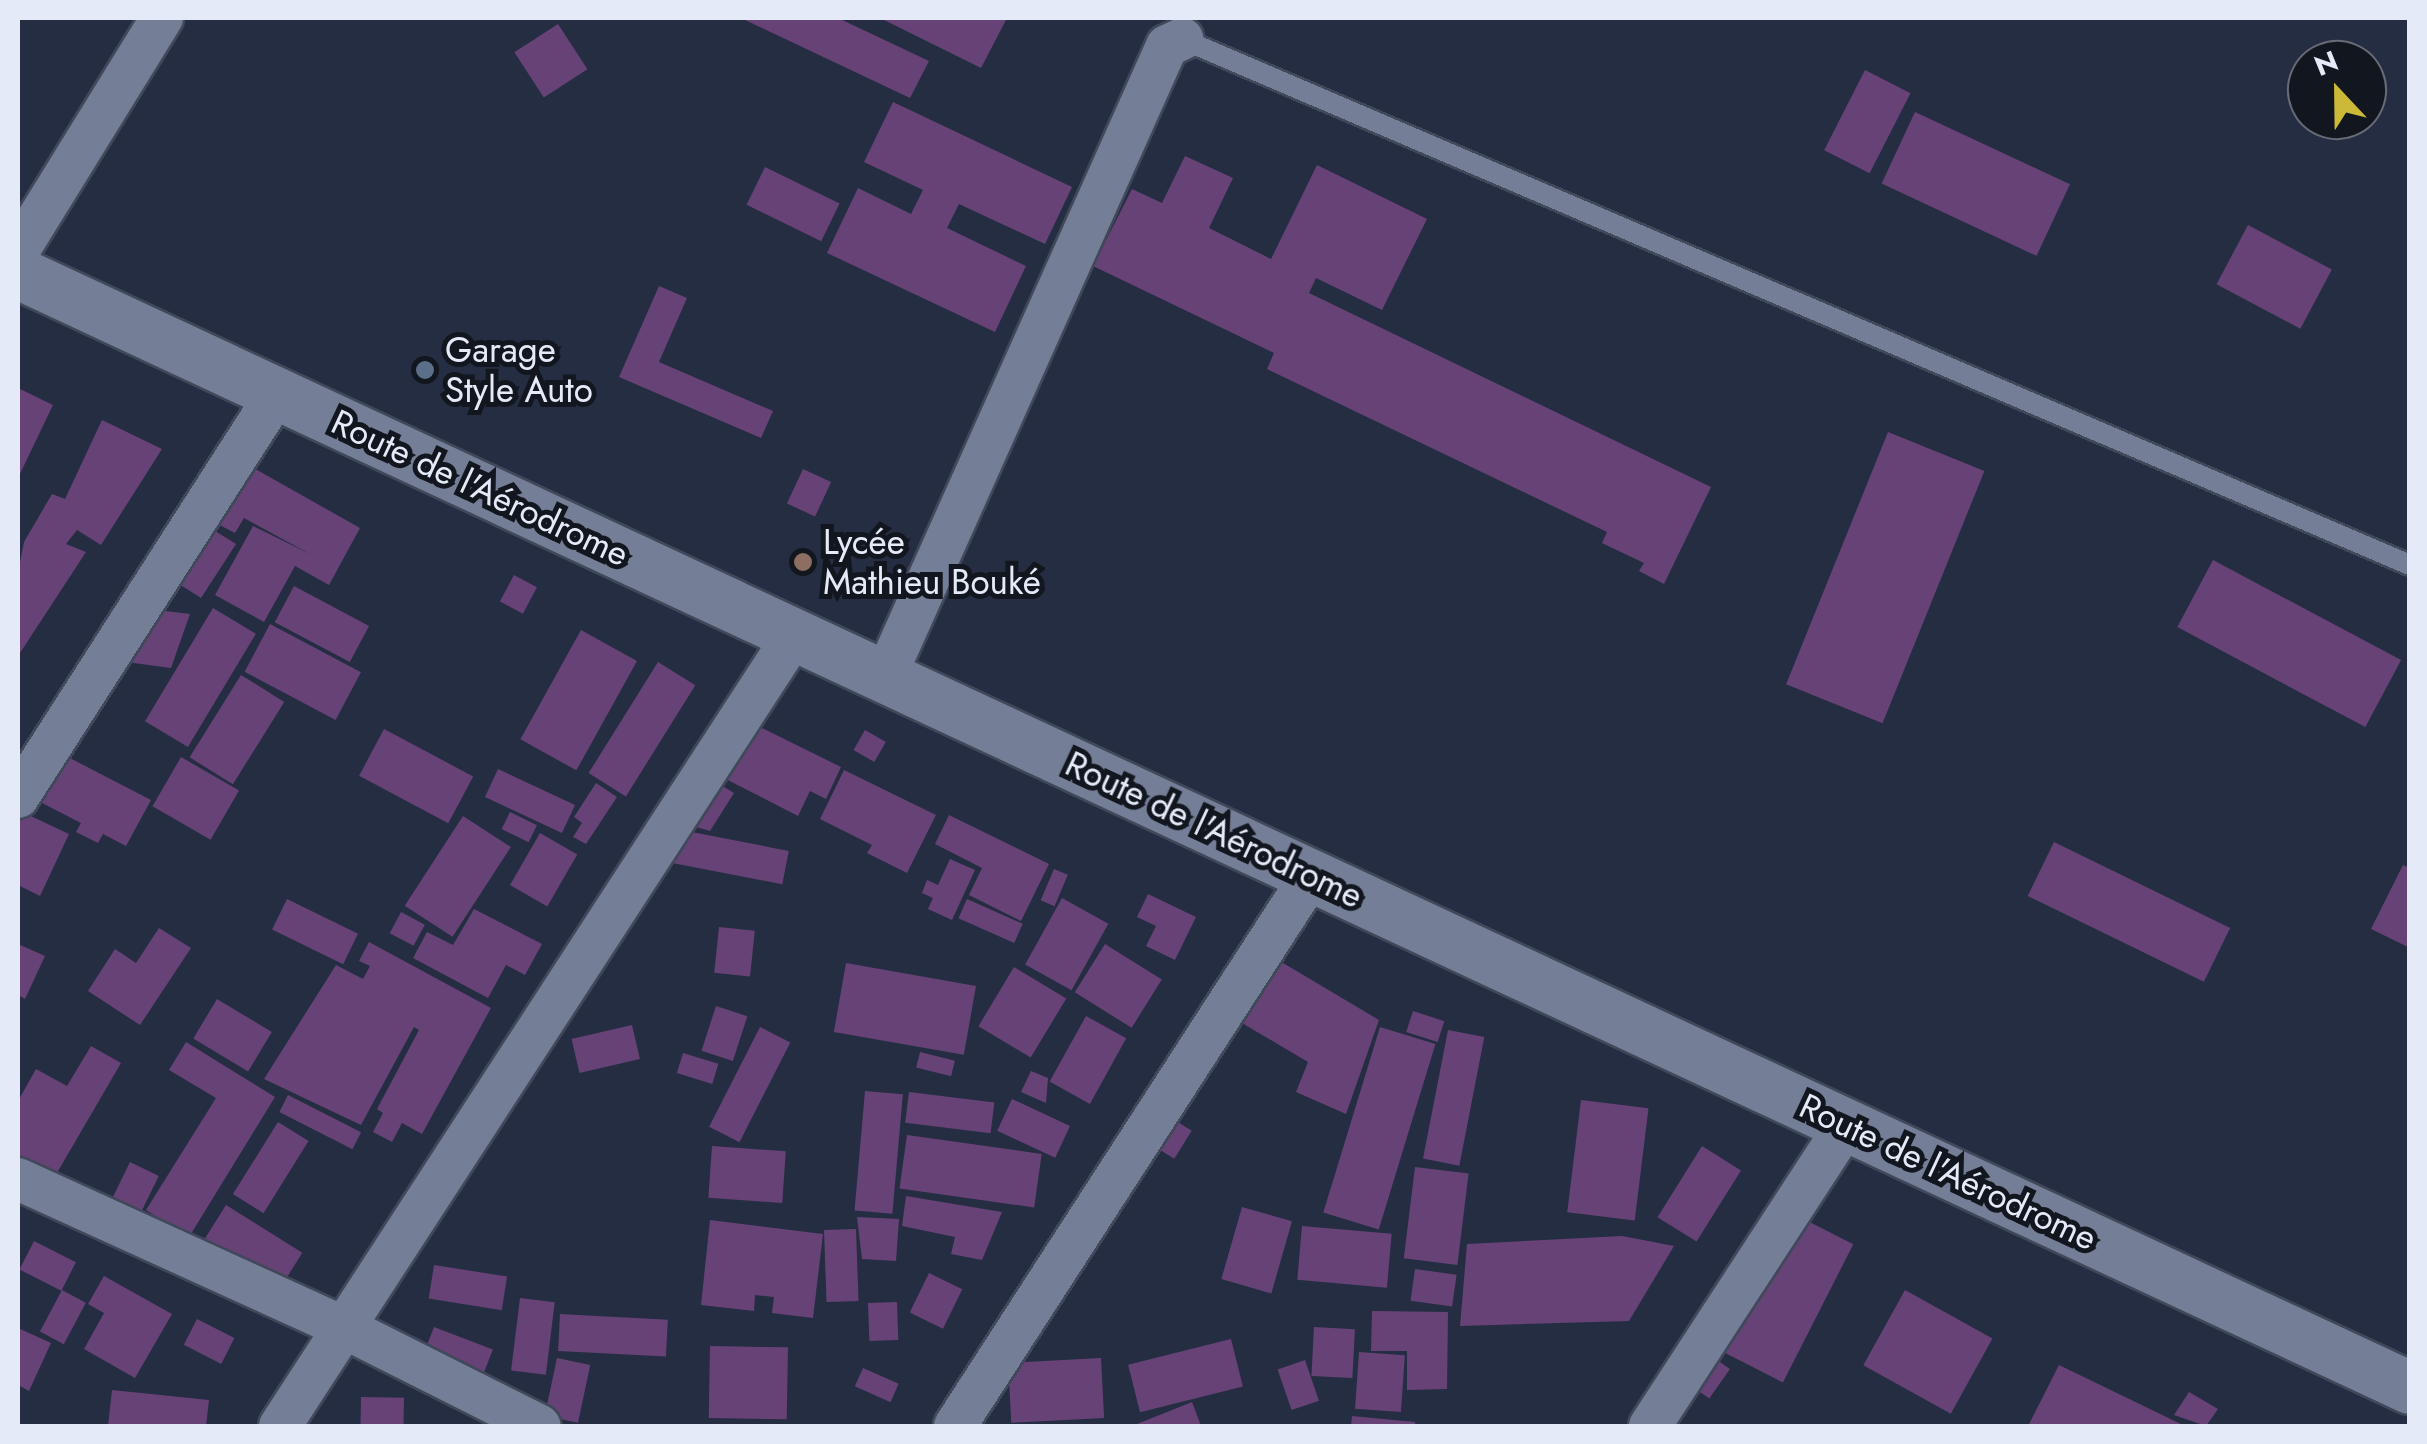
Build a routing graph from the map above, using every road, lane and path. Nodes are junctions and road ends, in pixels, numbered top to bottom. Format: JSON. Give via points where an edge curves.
{"nodes":[{"id":1,"x":162,"y":18,"type":"edge"},
{"id":2,"x":1182,"y":40,"type":"joint"},
{"id":3,"x":18,"y":251,"type":"edge"},
{"id":4,"x":18,"y":272,"type":"edge"},
{"id":5,"x":277,"y":393,"type":"junction"},
{"id":6,"x":2410,"y":564,"type":"edge"},
{"id":7,"x":795,"y":634,"type":"junction"},
{"id":8,"x":885,"y":676,"type":"junction"},
{"id":9,"x":18,"y":797,"type":"edge"},
{"id":10,"x":1311,"y":876,"type":"junction"},
{"id":11,"x":1846,"y":1125,"type":"junction"},
{"id":12,"x":18,"y":1180,"type":"edge"},
{"id":13,"x":343,"y":1327,"type":"junction"},
{"id":14,"x":2410,"y":1388,"type":"edge"},
{"id":15,"x":280,"y":1426,"type":"edge"},
{"id":16,"x":540,"y":1426,"type":"edge"},
{"id":17,"x":954,"y":1426,"type":"edge"},
{"id":18,"x":1650,"y":1426,"type":"edge"}],
"edges":[{"from":1,"to":3,"type":"street"},
{"from":2,"to":6,"type":"lane"},
{"from":2,"to":8,"type":"street","via":[[1167,46]]},
{"from":4,"to":5,"type":"street","name":"Route de l'Aérodrome"},
{"from":5,"to":7,"type":"street","name":"Route de l'Aérodrome"},
{"from":5,"to":9,"type":"street"},
{"from":7,"to":8,"type":"street","name":"Route de l'Aérodrome"},
{"from":7,"to":13,"type":"street"},
{"from":8,"to":10,"type":"street","name":"Route de l'Aérodrome"},
{"from":10,"to":11,"type":"street","name":"Route de l'Aérodrome"},
{"from":10,"to":17,"type":"street"},
{"from":11,"to":14,"type":"street","name":"Route de l'Aérodrome"},
{"from":11,"to":18,"type":"street"},
{"from":12,"to":13,"type":"street"},
{"from":13,"to":15,"type":"street"},
{"from":13,"to":16,"type":"street"}]}
